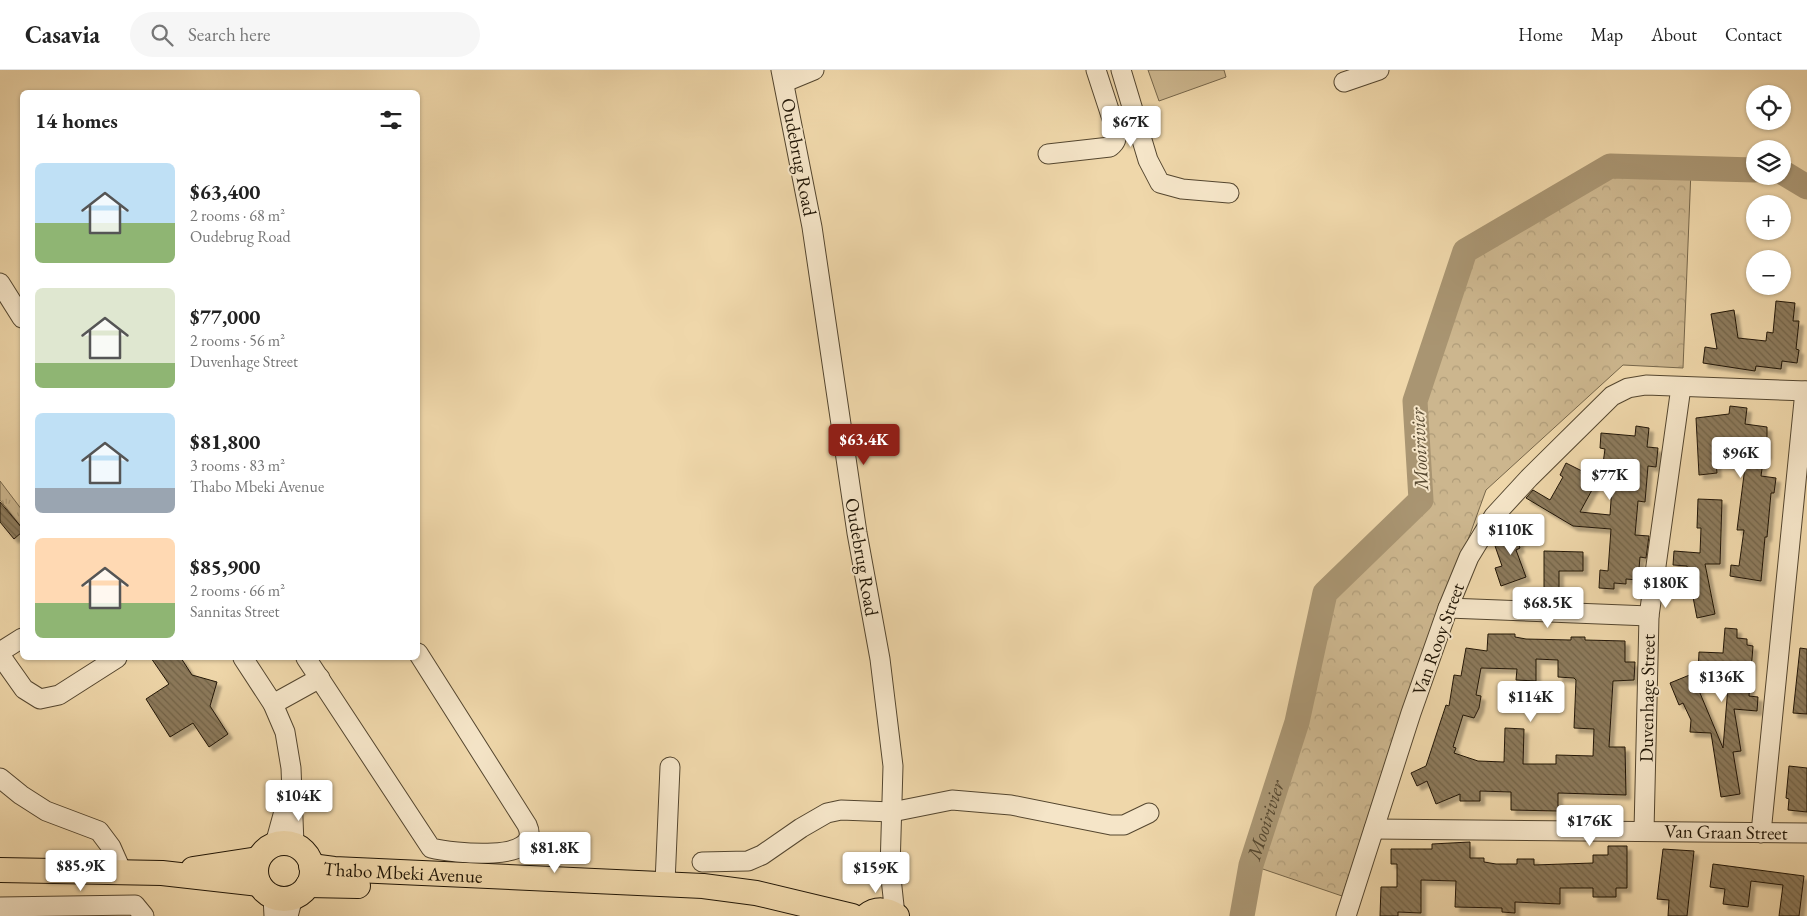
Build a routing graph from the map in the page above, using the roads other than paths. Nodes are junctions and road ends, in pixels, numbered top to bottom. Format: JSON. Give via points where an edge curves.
{"nodes":[{"id":1,"x":814,"y":70,"type":"edge"},
{"id":2,"x":1096,"y":70,"type":"edge"},
{"id":3,"x":1121,"y":70,"type":"edge"},
{"id":4,"x":1379,"y":70,"type":"edge"},
{"id":5,"x":783,"y":76,"type":"edge"},
{"id":6,"x":1344,"y":82,"type":"dead end"},
{"id":7,"x":1048,"y":154,"type":"dead end"},
{"id":8,"x":1228,"y":193,"type":"dead end"},
{"id":9,"x":0,"y":283,"type":"edge"},
{"id":10,"x":20,"y":315,"type":"edge"},
{"id":11,"x":1681,"y":387,"type":"junction"},
{"id":12,"x":1806,"y":391,"type":"edge"},
{"id":13,"x":1448,"y":608,"type":"junction"},
{"id":14,"x":1648,"y":616,"type":"junction"},
{"id":15,"x":20,"y":639,"type":"edge"},
{"id":16,"x":0,"y":653,"type":"edge"},
{"id":17,"x":420,"y":656,"type":"edge"},
{"id":18,"x":114,"y":660,"type":"edge"},
{"id":19,"x":244,"y":660,"type":"edge"},
{"id":20,"x":307,"y":660,"type":"edge"},
{"id":21,"x":320,"y":678,"type":"junction"},
{"id":22,"x":273,"y":704,"type":"junction"},
{"id":23,"x":670,"y":767,"type":"dead end"},
{"id":24,"x":0,"y":778,"type":"edge"},
{"id":25,"x":892,"y":812,"type":"junction"},
{"id":26,"x":1149,"y":813,"type":"dead end"},
{"id":27,"x":1374,"y":830,"type":"junction"},
{"id":28,"x":1644,"y":831,"type":"junction"},
{"id":29,"x":1761,"y":833,"type":"junction"},
{"id":30,"x":1807,"y":833,"type":"edge"},
{"id":31,"x":276,"y":849,"type":"junction"},
{"id":32,"x":702,"y":862,"type":"dead end"},
{"id":33,"x":0,"y":870,"type":"edge"},
{"id":34,"x":162,"y":873,"type":"junction"},
{"id":35,"x":123,"y":874,"type":"junction"},
{"id":36,"x":665,"y":883,"type":"junction"},
{"id":37,"x":287,"y":894,"type":"edge"},
{"id":38,"x":0,"y":907,"type":"edge"},
{"id":39,"x":877,"y":915,"type":"edge"},
{"id":40,"x":144,"y":916,"type":"edge"},
{"id":41,"x":795,"y":916,"type":"edge"},
{"id":42,"x":1346,"y":916,"type":"edge"}],
"edges":[{"from":1,"to":5,"type":"street"},
{"from":2,"to":7,"type":"street","via":[[1116,131],[1114,144]]},
{"from":3,"to":8,"type":"street","via":[[1148,160],[1160,183],[1182,189]]},
{"from":4,"to":6,"type":"street"},
{"from":5,"to":25,"type":"street","name":"Oudebrug Road","via":[[812,228],[857,533],[880,658],[893,766]]},
{"from":9,"to":10,"type":"street"},
{"from":11,"to":12,"type":"street","name":"Van Rooy Street"},
{"from":11,"to":13,"type":"street","name":"Van Rooy Street","via":[[1646,385],[1628,388],[1612,396],[1494,516],[1469,557]]},
{"from":11,"to":14,"type":"street","name":"Duvenhage Street"},
{"from":12,"to":29,"type":"street"},
{"from":13,"to":14,"type":"street"},
{"from":13,"to":27,"type":"street","name":"Van Rooy Street"},
{"from":14,"to":28,"type":"street","name":"Duvenhage Street"},
{"from":15,"to":16,"type":"street"},
{"from":16,"to":18,"type":"street","via":[[24,689],[40,698],[59,695]]},
{"from":17,"to":21,"type":"street","via":[[527,825],[530,833],[527,844],[494,853],[431,848]]},
{"from":19,"to":22,"type":"street"},
{"from":20,"to":21,"type":"street"},
{"from":21,"to":22,"type":"street"},
{"from":22,"to":31,"type":"street","via":[[281,719],[289,749],[290,791]]},
{"from":23,"to":36,"type":"street"},
{"from":24,"to":35,"type":"street","via":[[20,796],[46,811],[99,831],[111,847]]},
{"from":25,"to":26,"type":"street","via":[[952,800],[1011,805],[1111,825],[1124,824]]},
{"from":25,"to":32,"type":"street","via":[[841,810],[827,813],[762,856],[748,861]]},
{"from":25,"to":39,"type":"street","name":"Oudebrug Road","via":[[890,869]]},
{"from":27,"to":28,"type":"street","name":"Van Graan Street"},
{"from":27,"to":42,"type":"street","name":"Van Rooy Street"},
{"from":28,"to":29,"type":"street","name":"Van Graan Street"},
{"from":29,"to":30,"type":"street","name":"Van Graan Street"},
{"from":31,"to":34,"type":"main road","name":"Thabo Mbeki Avenue"},
{"from":31,"to":37,"type":"main road","via":[[256,872]]},
{"from":31,"to":37,"type":"main road","via":[[303,850],[309,859]]},
{"from":33,"to":35,"type":"main road","name":"Thabo Mbeki Avenue"},
{"from":34,"to":35,"type":"main road","name":"Thabo Mbeki Avenue"},
{"from":34,"to":37,"type":"main road","name":"Thabo Mbeki Avenue"},
{"from":36,"to":37,"type":"main road","name":"Thabo Mbeki Avenue","via":[[344,870]]},
{"from":36,"to":39,"type":"main road","name":"Thabo Mbeki Avenue","via":[[756,893]]},
{"from":37,"to":41,"type":"main road","name":"Thabo Mbeki Avenue","via":[[466,889],[718,902]]},
{"from":38,"to":40,"type":"street","via":[[74,908],[124,904],[135,905]]}]}
